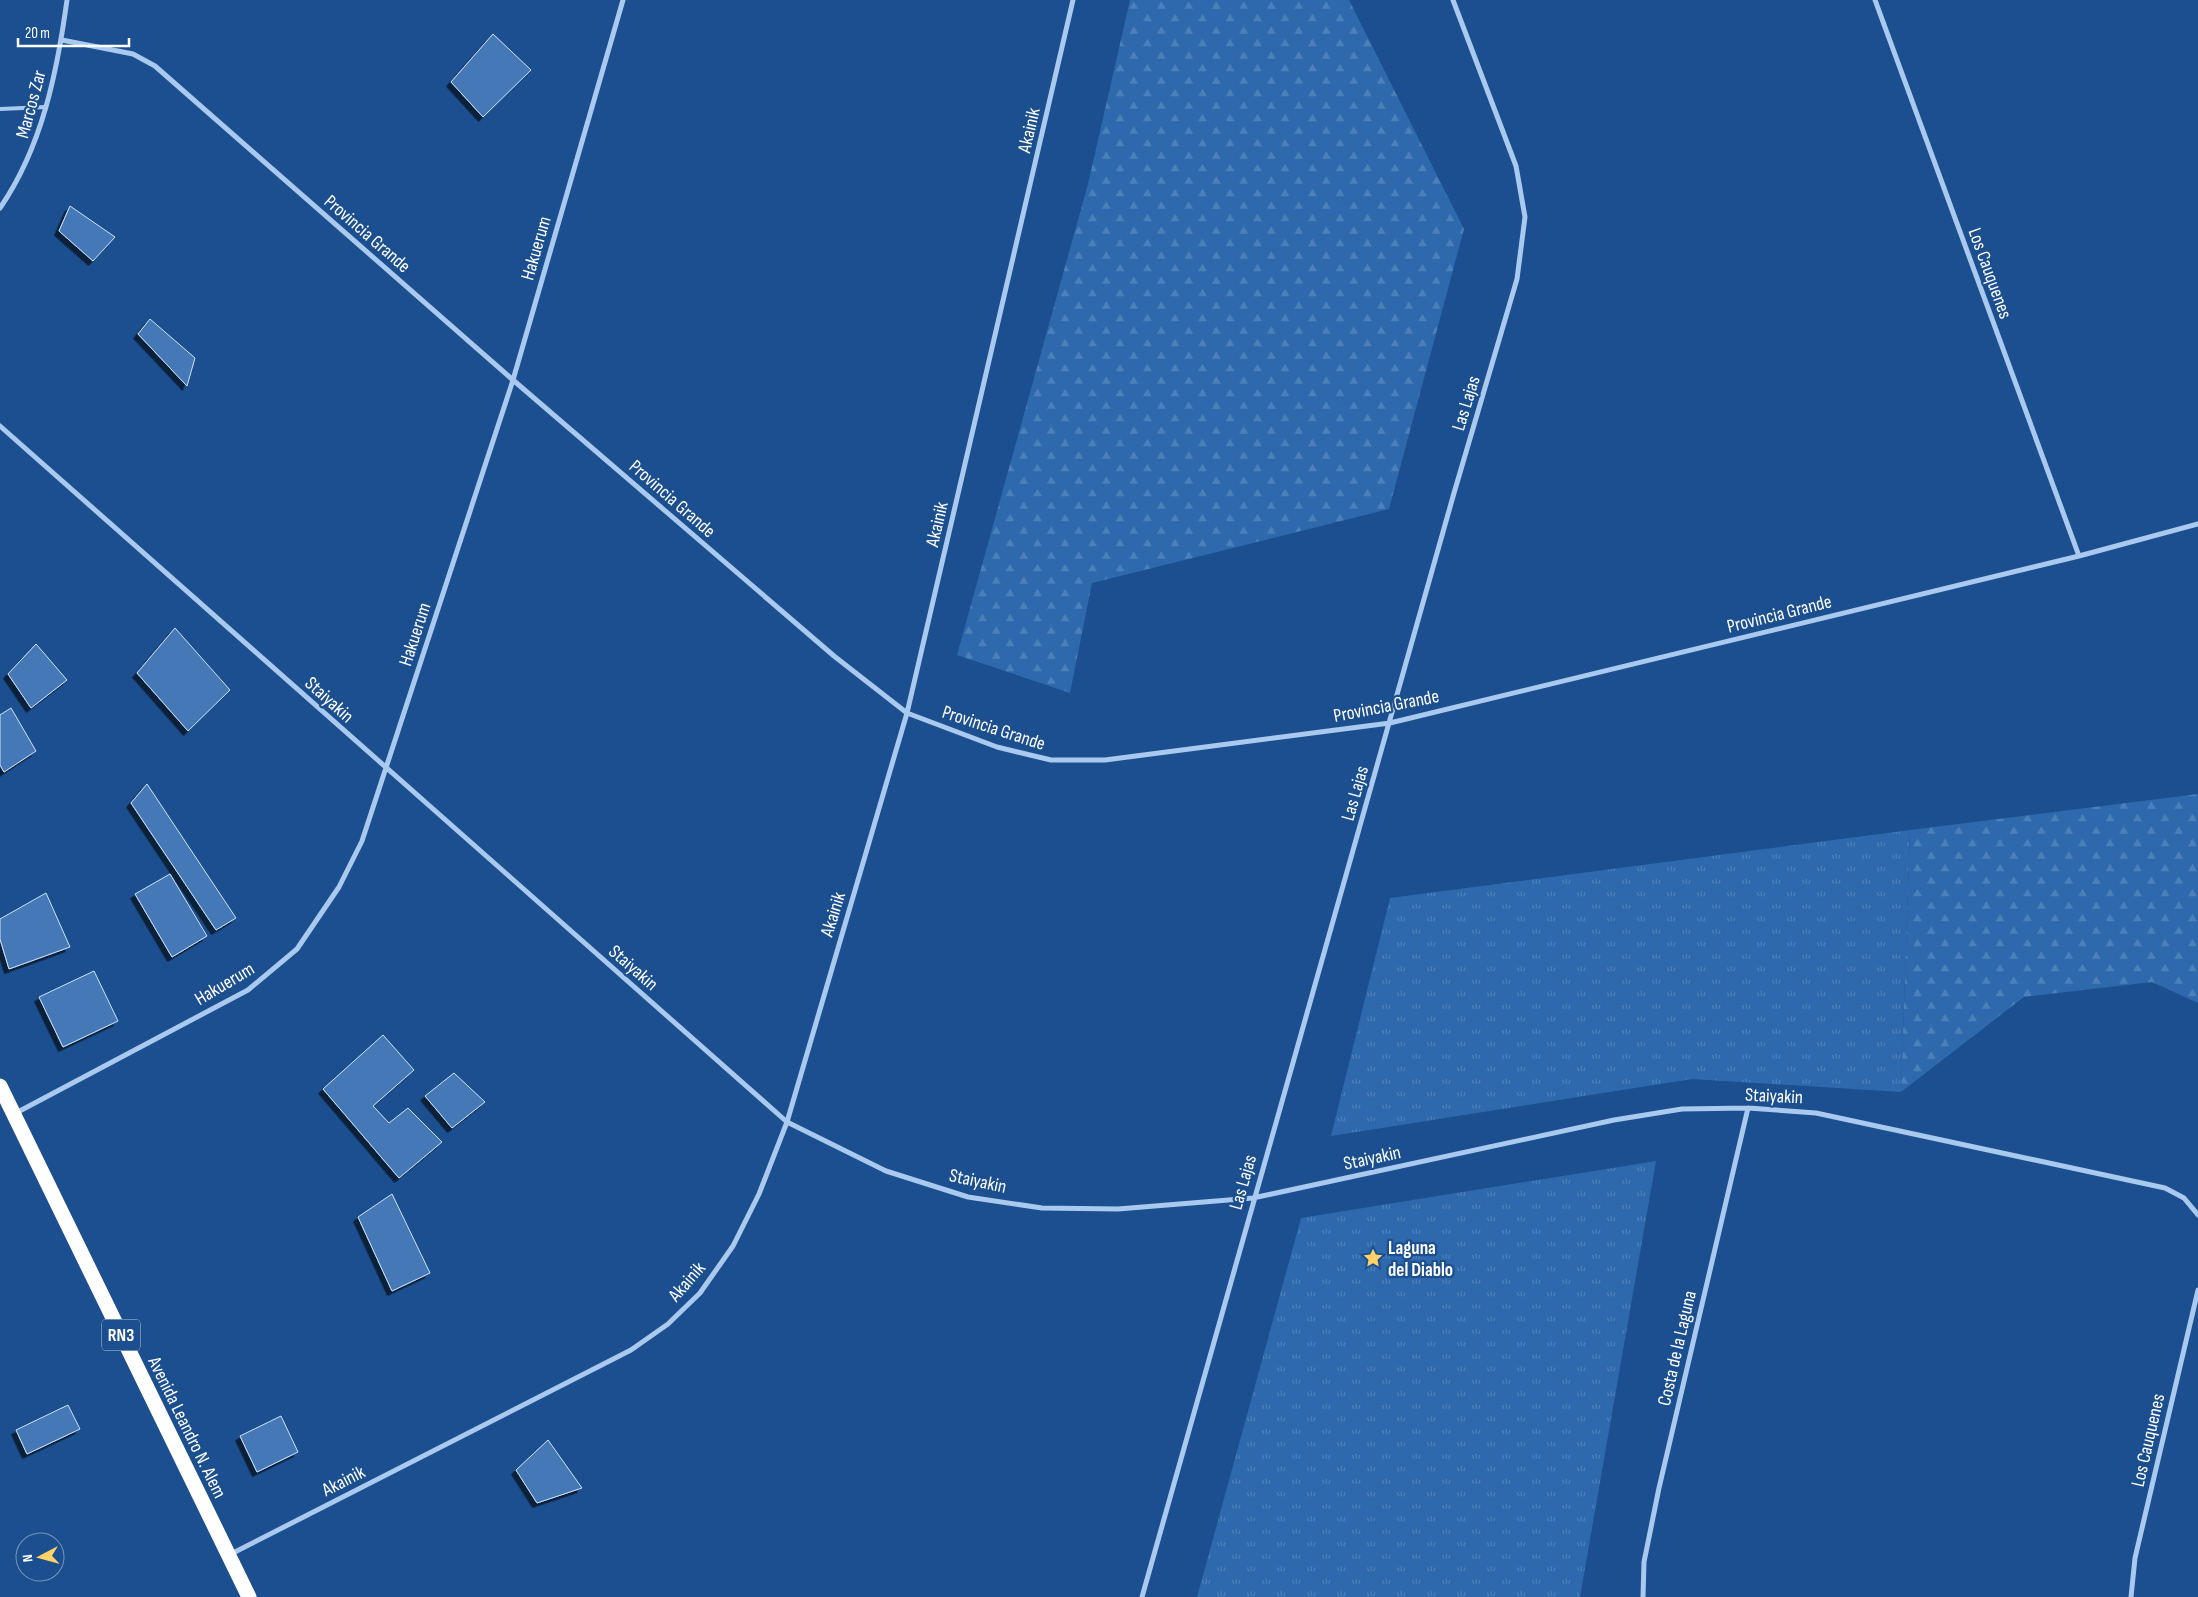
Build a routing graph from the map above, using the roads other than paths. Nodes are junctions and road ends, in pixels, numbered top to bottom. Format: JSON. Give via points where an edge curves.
{"nodes":[{"id":1,"x":67,"y":0,"type":"edge"},
{"id":2,"x":623,"y":0,"type":"edge"},
{"id":3,"x":1073,"y":0,"type":"edge"},
{"id":4,"x":1453,"y":0,"type":"edge"},
{"id":5,"x":1875,"y":0,"type":"edge"},
{"id":6,"x":62,"y":40,"type":"junction"},
{"id":7,"x":46,"y":107,"type":"junction"},
{"id":8,"x":0,"y":109,"type":"edge"},
{"id":9,"x":0,"y":208,"type":"edge"},
{"id":10,"x":512,"y":380,"type":"junction"},
{"id":11,"x":0,"y":426,"type":"edge"},
{"id":12,"x":2198,"y":524,"type":"edge"},
{"id":13,"x":2079,"y":556,"type":"junction"},
{"id":14,"x":908,"y":713,"type":"junction"},
{"id":15,"x":1390,"y":723,"type":"junction"},
{"id":16,"x":386,"y":768,"type":"junction"},
{"id":17,"x":0,"y":1086,"type":"edge"},
{"id":18,"x":1748,"y":1108,"type":"junction"},
{"id":19,"x":14,"y":1114,"type":"junction"},
{"id":20,"x":786,"y":1122,"type":"junction"},
{"id":21,"x":1253,"y":1198,"type":"junction"},
{"id":22,"x":2198,"y":1215,"type":"edge"},
{"id":23,"x":2198,"y":1290,"type":"edge"},
{"id":24,"x":228,"y":1555,"type":"junction"},
{"id":25,"x":249,"y":1597,"type":"edge"},
{"id":26,"x":1142,"y":1597,"type":"edge"},
{"id":27,"x":1643,"y":1597,"type":"edge"},
{"id":28,"x":2131,"y":1597,"type":"edge"}],
"edges":[{"from":1,"to":6,"type":"street","name":"Marcos Zar"},
{"from":2,"to":10,"type":"street","name":"Hakuerum"},
{"from":3,"to":14,"type":"street","name":"Akainik"},
{"from":4,"to":15,"type":"street","name":"Las Lajas","via":[[1516,166],[1525,217],[1517,280]]},
{"from":5,"to":13,"type":"street","name":"Los Cauquenes"},
{"from":6,"to":7,"type":"street","name":"Marcos Zar"},
{"from":6,"to":10,"type":"street","name":"Provincia Grande","via":[[133,54],[156,66]]},
{"from":7,"to":8,"type":"lane"},
{"from":7,"to":9,"type":"street","name":"Marcos Zar","via":[[31,154]]},
{"from":10,"to":14,"type":"street","name":"Provincia Grande","via":[[834,656]]},
{"from":10,"to":16,"type":"street","name":"Hakuerum"},
{"from":11,"to":16,"type":"street","name":"Staiyakin"},
{"from":12,"to":13,"type":"street","name":"Provincia Grande"},
{"from":13,"to":15,"type":"street","name":"Provincia Grande"},
{"from":14,"to":15,"type":"street","name":"Provincia Grande","via":[[997,747],[1052,760],[1105,760]]},
{"from":14,"to":20,"type":"street","name":"Akainik"},
{"from":15,"to":21,"type":"street","name":"Las Lajas"},
{"from":16,"to":19,"type":"street","name":"Hakuerum","via":[[362,841],[343,880],[297,949],[248,990]]},
{"from":16,"to":20,"type":"street","name":"Staiyakin"},
{"from":17,"to":19,"type":"highway","name":"Avenida Leandro N. Alem","number":"RN3"},
{"from":18,"to":21,"type":"street","name":"Staiyakin","via":[[1682,1109],[1614,1120]]},
{"from":18,"to":22,"type":"street","name":"Staiyakin","via":[[1816,1113],[2165,1188],[2184,1198]]},
{"from":18,"to":27,"type":"street","name":"Costa de la Laguna","via":[[1659,1488],[1644,1562]]},
{"from":19,"to":24,"type":"highway","name":"Avenida Leandro N. Alem","number":"RN3"},
{"from":20,"to":21,"type":"street","name":"Staiyakin","via":[[886,1171],[968,1197],[1042,1208],[1118,1209]]},
{"from":20,"to":24,"type":"street","name":"Akainik","via":[[759,1194],[733,1246],[700,1293],[668,1324],[631,1350]]},
{"from":21,"to":26,"type":"street","name":"Las Lajas"},
{"from":23,"to":28,"type":"street","name":"Los Cauquenes","via":[[2135,1558]]},
{"from":24,"to":25,"type":"highway","name":"Avenida Leandro N. Alem","number":"RN3"}]}
